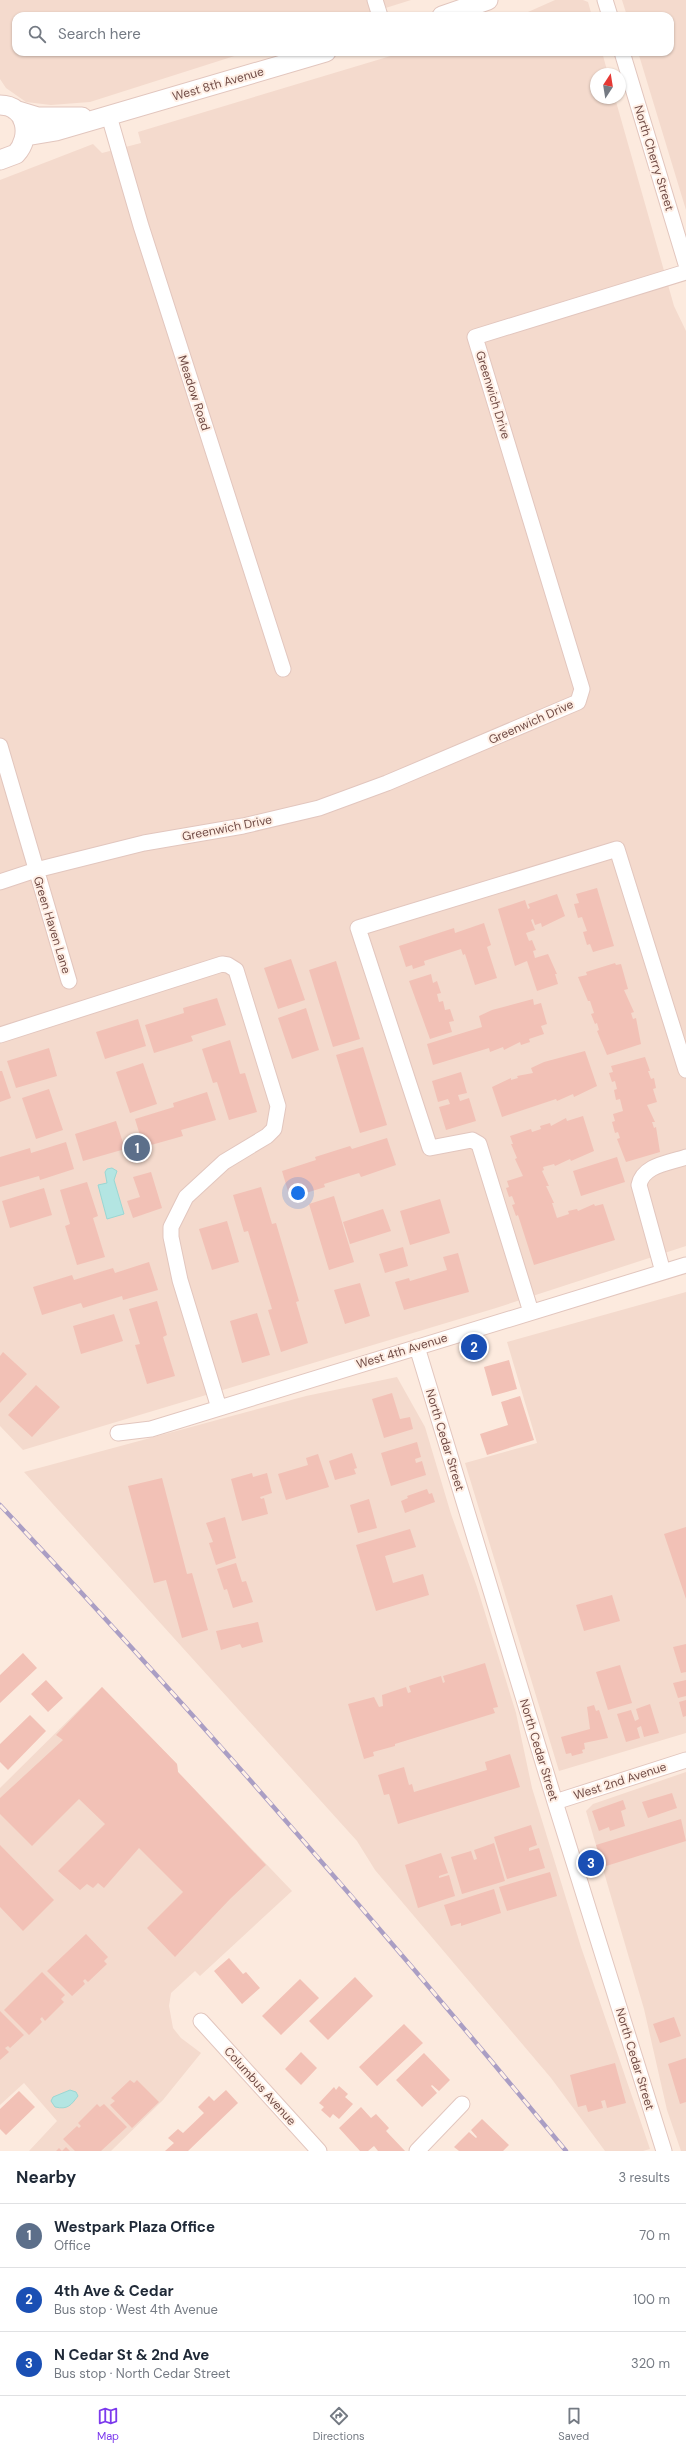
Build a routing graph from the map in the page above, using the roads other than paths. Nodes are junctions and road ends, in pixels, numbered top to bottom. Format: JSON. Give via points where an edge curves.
{"nodes":[{"id":1,"x":376,"y":0,"type":"edge"},
{"id":2,"x":488,"y":0,"type":"edge"},
{"id":3,"x":605,"y":0,"type":"edge"},
{"id":4,"x":379,"y":12,"type":"edge"},
{"id":5,"x":454,"y":12,"type":"edge"},
{"id":6,"x":609,"y":12,"type":"edge"},
{"id":7,"x":312,"y":56,"type":"edge"},
{"id":8,"x":623,"y":56,"type":"edge"},
{"id":9,"x":5,"y":104,"type":"edge"},
{"id":10,"x":109,"y":116,"type":"junction"},
{"id":11,"x":26,"y":136,"type":"junction"},
{"id":12,"x":0,"y":160,"type":"edge"},
{"id":13,"x":686,"y":264,"type":"edge"},
{"id":14,"x":686,"y":272,"type":"edge"},
{"id":15,"x":283,"y":669,"type":"dead end"},
{"id":16,"x":0,"y":746,"type":"edge"},
{"id":17,"x":36,"y":870,"type":"junction"},
{"id":18,"x":0,"y":882,"type":"edge"},
{"id":19,"x":69,"y":981,"type":"dead end"},
{"id":20,"x":0,"y":1035,"type":"edge"},
{"id":21,"x":686,"y":1070,"type":"edge"},
{"id":22,"x":686,"y":1157,"type":"edge"},
{"id":23,"x":686,"y":1265,"type":"edge"},
{"id":24,"x":663,"y":1272,"type":"junction"},
{"id":25,"x":530,"y":1312,"type":"junction"},
{"id":26,"x":417,"y":1347,"type":"junction"},
{"id":27,"x":219,"y":1408,"type":"junction"},
{"id":28,"x":118,"y":1433,"type":"dead end"},
{"id":29,"x":686,"y":1760,"type":"edge"},
{"id":30,"x":555,"y":1802,"type":"junction"},
{"id":31,"x":201,"y":2021,"type":"dead end"},
{"id":32,"x":462,"y":2104,"type":"dead end"},
{"id":33,"x":319,"y":2151,"type":"edge"},
{"id":34,"x":417,"y":2151,"type":"edge"},
{"id":35,"x":664,"y":2151,"type":"edge"}],
"edges":[{"from":1,"to":4,"type":"street"},
{"from":2,"to":5,"type":"street"},
{"from":3,"to":6,"type":"street"},
{"from":7,"to":10,"type":"street","name":"West 8th Avenue"},
{"from":8,"to":13,"type":"street","name":"North Cherry Street"},
{"from":9,"to":10,"type":"street","name":"West 8th Avenue","via":[[38,117]]},
{"from":9,"to":11,"type":"street","via":[[24,121]]},
{"from":10,"to":11,"type":"street","name":"West 8th Avenue","via":[[56,131]]},
{"from":10,"to":15,"type":"street","name":"Meadow Road","via":[[141,226]]},
{"from":11,"to":12,"type":"street","via":[[16,154]]},
{"from":14,"to":17,"type":"street","name":"Greenwich Drive","via":[[475,336],[582,689],[578,702],[387,783],[319,808],[243,826],[144,843]]},
{"from":16,"to":17,"type":"street","name":"Green Haven Lane"},
{"from":17,"to":18,"type":"street","name":"Greenwich Drive"},
{"from":17,"to":19,"type":"street","name":"Green Haven Lane"},
{"from":20,"to":27,"type":"street","via":[[222,964],[236,970],[278,1106],[277,1121],[267,1136],[224,1162],[186,1197],[171,1227],[180,1280]]},
{"from":21,"to":25,"type":"street","via":[[617,849],[358,928],[430,1148],[472,1140],[479,1144]]},
{"from":22,"to":24,"type":"street","via":[[646,1170],[639,1185]]},
{"from":23,"to":24,"type":"street","name":"West 4th Avenue"},
{"from":24,"to":25,"type":"street","name":"West 4th Avenue"},
{"from":25,"to":26,"type":"street","name":"West 4th Avenue"},
{"from":26,"to":27,"type":"street","name":"West 4th Avenue"},
{"from":26,"to":30,"type":"street","name":"North Cedar Street"},
{"from":27,"to":28,"type":"street","name":"West 4th Avenue","via":[[151,1429]]},
{"from":29,"to":30,"type":"street","name":"West 2nd Avenue"},
{"from":30,"to":35,"type":"street","name":"North Cedar Street"},
{"from":31,"to":33,"type":"street","name":"Columbus Avenue"},
{"from":32,"to":34,"type":"street"}]}
